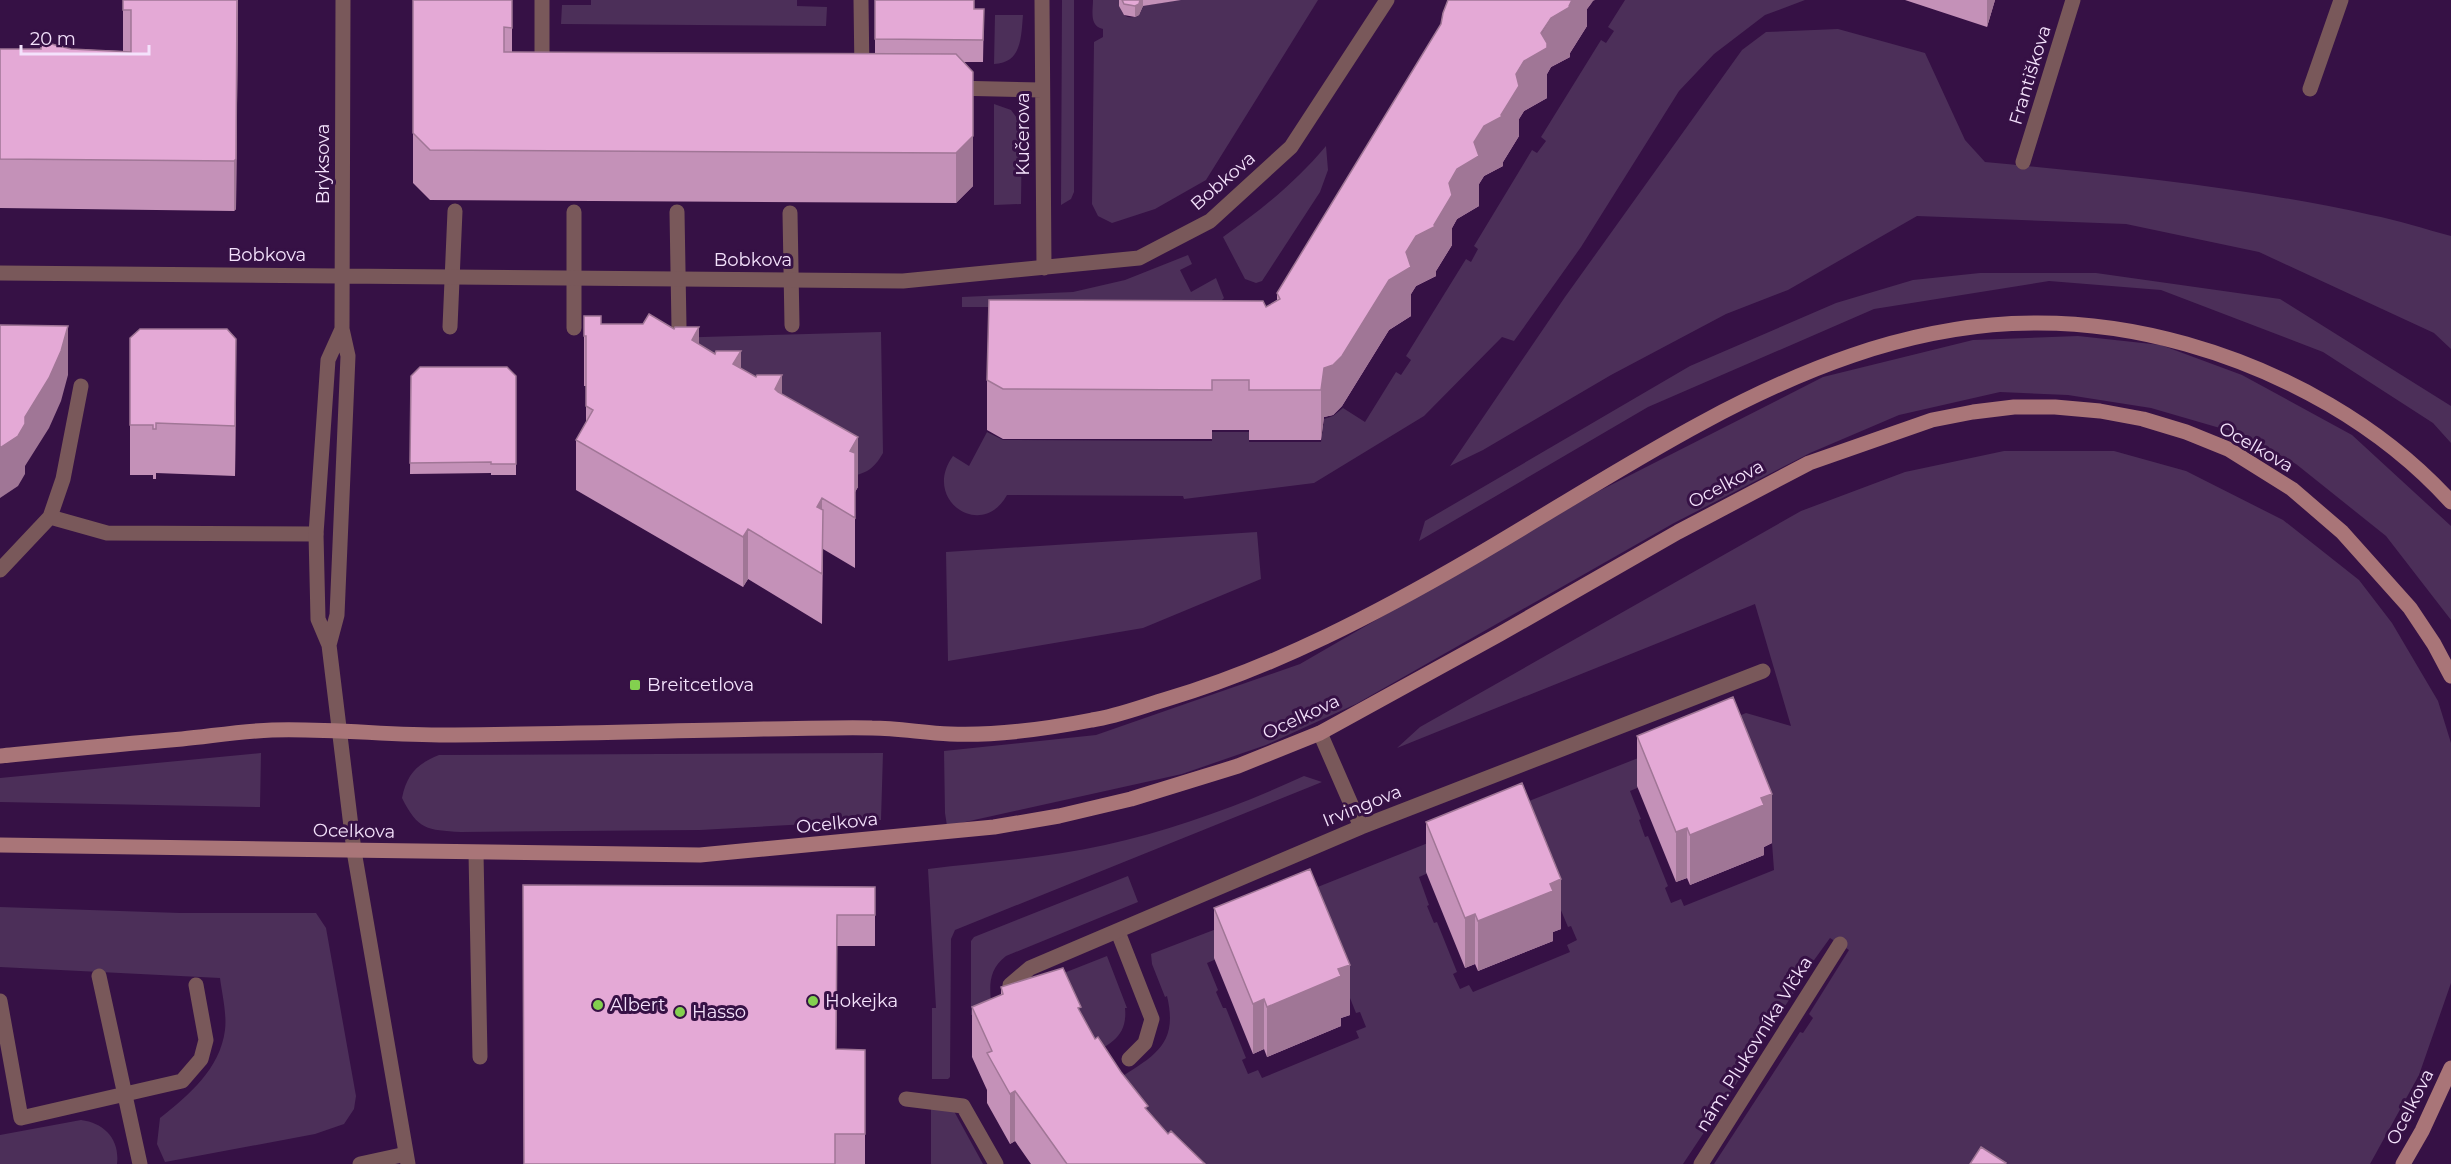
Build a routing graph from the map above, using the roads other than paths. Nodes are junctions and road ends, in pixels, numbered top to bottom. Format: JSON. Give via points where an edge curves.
{"nodes":[{"id":1,"x":343,"y":0,"type":"edge"},
{"id":2,"x":542,"y":0,"type":"edge"},
{"id":3,"x":861,"y":0,"type":"edge"},
{"id":4,"x":1042,"y":0,"type":"edge"},
{"id":5,"x":1387,"y":0,"type":"edge"},
{"id":6,"x":2073,"y":0,"type":"edge"},
{"id":7,"x":2341,"y":0,"type":"edge"},
{"id":8,"x":554,"y":78,"type":"edge"},
{"id":9,"x":862,"y":86,"type":"edge"},
{"id":10,"x":934,"y":88,"type":"edge"},
{"id":11,"x":1042,"y":90,"type":"junction"},
{"id":12,"x":2310,"y":90,"type":"dead end"},
{"id":13,"x":2023,"y":162,"type":"dead end"},
{"id":14,"x":455,"y":211,"type":"dead end"},
{"id":15,"x":574,"y":212,"type":"dead end"},
{"id":16,"x":677,"y":212,"type":"dead end"},
{"id":17,"x":790,"y":213,"type":"dead end"},
{"id":18,"x":1044,"y":268,"type":"junction"},
{"id":19,"x":0,"y":273,"type":"edge"},
{"id":20,"x":343,"y":276,"type":"junction"},
{"id":21,"x":452,"y":277,"type":"junction"},
{"id":22,"x":574,"y":278,"type":"junction"},
{"id":23,"x":678,"y":279,"type":"junction"},
{"id":24,"x":791,"y":280,"type":"junction"},
{"id":25,"x":792,"y":325,"type":"dead end"},
{"id":26,"x":450,"y":327,"type":"dead end"},
{"id":27,"x":680,"y":327,"type":"edge"},
{"id":28,"x":574,"y":328,"type":"dead end"},
{"id":29,"x":342,"y":329,"type":"junction"},
{"id":30,"x":81,"y":386,"type":"dead end"},
{"id":31,"x":2451,"y":502,"type":"edge"},
{"id":32,"x":50,"y":517,"type":"junction"},
{"id":33,"x":316,"y":534,"type":"junction"},
{"id":34,"x":0,"y":570,"type":"edge"},
{"id":35,"x":329,"y":645,"type":"junction"},
{"id":36,"x":1762,"y":671,"type":"dead end"},
{"id":37,"x":2451,"y":676,"type":"edge"},
{"id":38,"x":340,"y":733,"type":"junction"},
{"id":39,"x":1320,"y":733,"type":"junction"},
{"id":40,"x":0,"y":756,"type":"edge"},
{"id":41,"x":1361,"y":827,"type":"junction"},
{"id":42,"x":0,"y":845,"type":"edge"},
{"id":43,"x":354,"y":851,"type":"junction"},
{"id":44,"x":476,"y":853,"type":"junction"},
{"id":45,"x":1118,"y":932,"type":"junction"},
{"id":46,"x":1840,"y":945,"type":"dead end"},
{"id":47,"x":99,"y":976,"type":"dead end"},
{"id":48,"x":196,"y":985,"type":"dead end"},
{"id":49,"x":0,"y":1001,"type":"edge"},
{"id":50,"x":1010,"y":1012,"type":"edge"},
{"id":51,"x":480,"y":1057,"type":"dead end"},
{"id":52,"x":1129,"y":1059,"type":"dead end"},
{"id":53,"x":2451,"y":1068,"type":"edge"},
{"id":54,"x":125,"y":1095,"type":"junction"},
{"id":55,"x":906,"y":1099,"type":"dead end"},
{"id":56,"x":407,"y":1159,"type":"edge"},
{"id":57,"x":140,"y":1164,"type":"edge"},
{"id":58,"x":360,"y":1164,"type":"edge"},
{"id":59,"x":996,"y":1164,"type":"edge"},
{"id":60,"x":1701,"y":1164,"type":"edge"},
{"id":61,"x":2403,"y":1164,"type":"edge"}],
"edges":[{"from":1,"to":20,"type":"street","name":"Bryksova"},
{"from":2,"to":8,"type":"street","via":[[542,78]]},
{"from":3,"to":9,"type":"street"},
{"from":4,"to":11,"type":"street","name":"Kučerova"},
{"from":5,"to":18,"type":"street","name":"Bobkova","via":[[1291,147],[1210,221],[1139,258]]},
{"from":6,"to":13,"type":"street","name":"Františkova"},
{"from":7,"to":12,"type":"street"},
{"from":10,"to":11,"type":"street"},
{"from":11,"to":18,"type":"street","name":"Kučerova"},
{"from":14,"to":21,"type":"street"},
{"from":15,"to":22,"type":"street"},
{"from":16,"to":23,"type":"street"},
{"from":17,"to":24,"type":"street"},
{"from":18,"to":24,"type":"street","name":"Bobkova","via":[[903,281]]},
{"from":19,"to":20,"type":"street","name":"Bobkova"},
{"from":20,"to":21,"type":"street","name":"Bobkova"},
{"from":20,"to":29,"type":"street","name":"Bryksova"},
{"from":21,"to":22,"type":"street","name":"Bobkova"},
{"from":21,"to":26,"type":"street"},
{"from":22,"to":23,"type":"street","name":"Bobkova"},
{"from":22,"to":28,"type":"street"},
{"from":23,"to":24,"type":"street","name":"Bobkova"},
{"from":23,"to":27,"type":"street"},
{"from":24,"to":25,"type":"street"},
{"from":29,"to":33,"type":"street","name":"Bryksova","via":[[328,360]]},
{"from":29,"to":35,"type":"street","name":"Bryksova","via":[[348,356],[337,615]]},
{"from":30,"to":32,"type":"street","via":[[63,479]]},
{"from":31,"to":38,"type":"street","via":[[2402,455],[2361,424],[2316,396],[2215,352],[2158,336],[2100,326],[2040,322],[1982,325],[1924,334],[1812,369],[1730,406],[1467,561],[1330,634],[1230,678],[1101,719],[1027,731],[956,734],[872,728],[452,735]]},
{"from":32,"to":33,"type":"street","via":[[107,533]]},
{"from":32,"to":34,"type":"street"},
{"from":33,"to":35,"type":"street","name":"Bryksova","via":[[318,619]]},
{"from":35,"to":38,"type":"street","name":"Bryksova"},
{"from":36,"to":41,"type":"street","name":"Irvingova"},
{"from":37,"to":39,"type":"street","name":"Ocelkova","via":[[2410,608],[2342,532],[2292,489],[2228,449],[2144,419],[2100,411],[2014,407],[1932,420],[1809,463]]},
{"from":38,"to":40,"type":"street","via":[[273,730]]},
{"from":38,"to":43,"type":"street"},
{"from":39,"to":41,"type":"street"},
{"from":39,"to":44,"type":"street","name":"Ocelkova","via":[[1238,766],[1131,799],[994,826],[700,855]]},
{"from":41,"to":45,"type":"street","name":"Irvingova"},
{"from":42,"to":43,"type":"street","name":"Ocelkova"},
{"from":43,"to":44,"type":"street","name":"Ocelkova"},
{"from":43,"to":56,"type":"street"},
{"from":44,"to":51,"type":"street"},
{"from":45,"to":50,"type":"street","name":"Irvingova","via":[[1030,968],[1010,985]]},
{"from":45,"to":52,"type":"street","via":[[1152,1019],[1145,1043]]},
{"from":46,"to":60,"type":"street","name":"nám. Plukovníka Vlčka"},
{"from":47,"to":54,"type":"street"},
{"from":48,"to":54,"type":"street","via":[[206,1040],[201,1059],[182,1081]]},
{"from":49,"to":54,"type":"street","via":[[21,1118]]},
{"from":53,"to":61,"type":"street","name":"Ocelkova"},
{"from":54,"to":57,"type":"street"},
{"from":55,"to":59,"type":"street","via":[[963,1106]]},
{"from":56,"to":58,"type":"street"}]}
